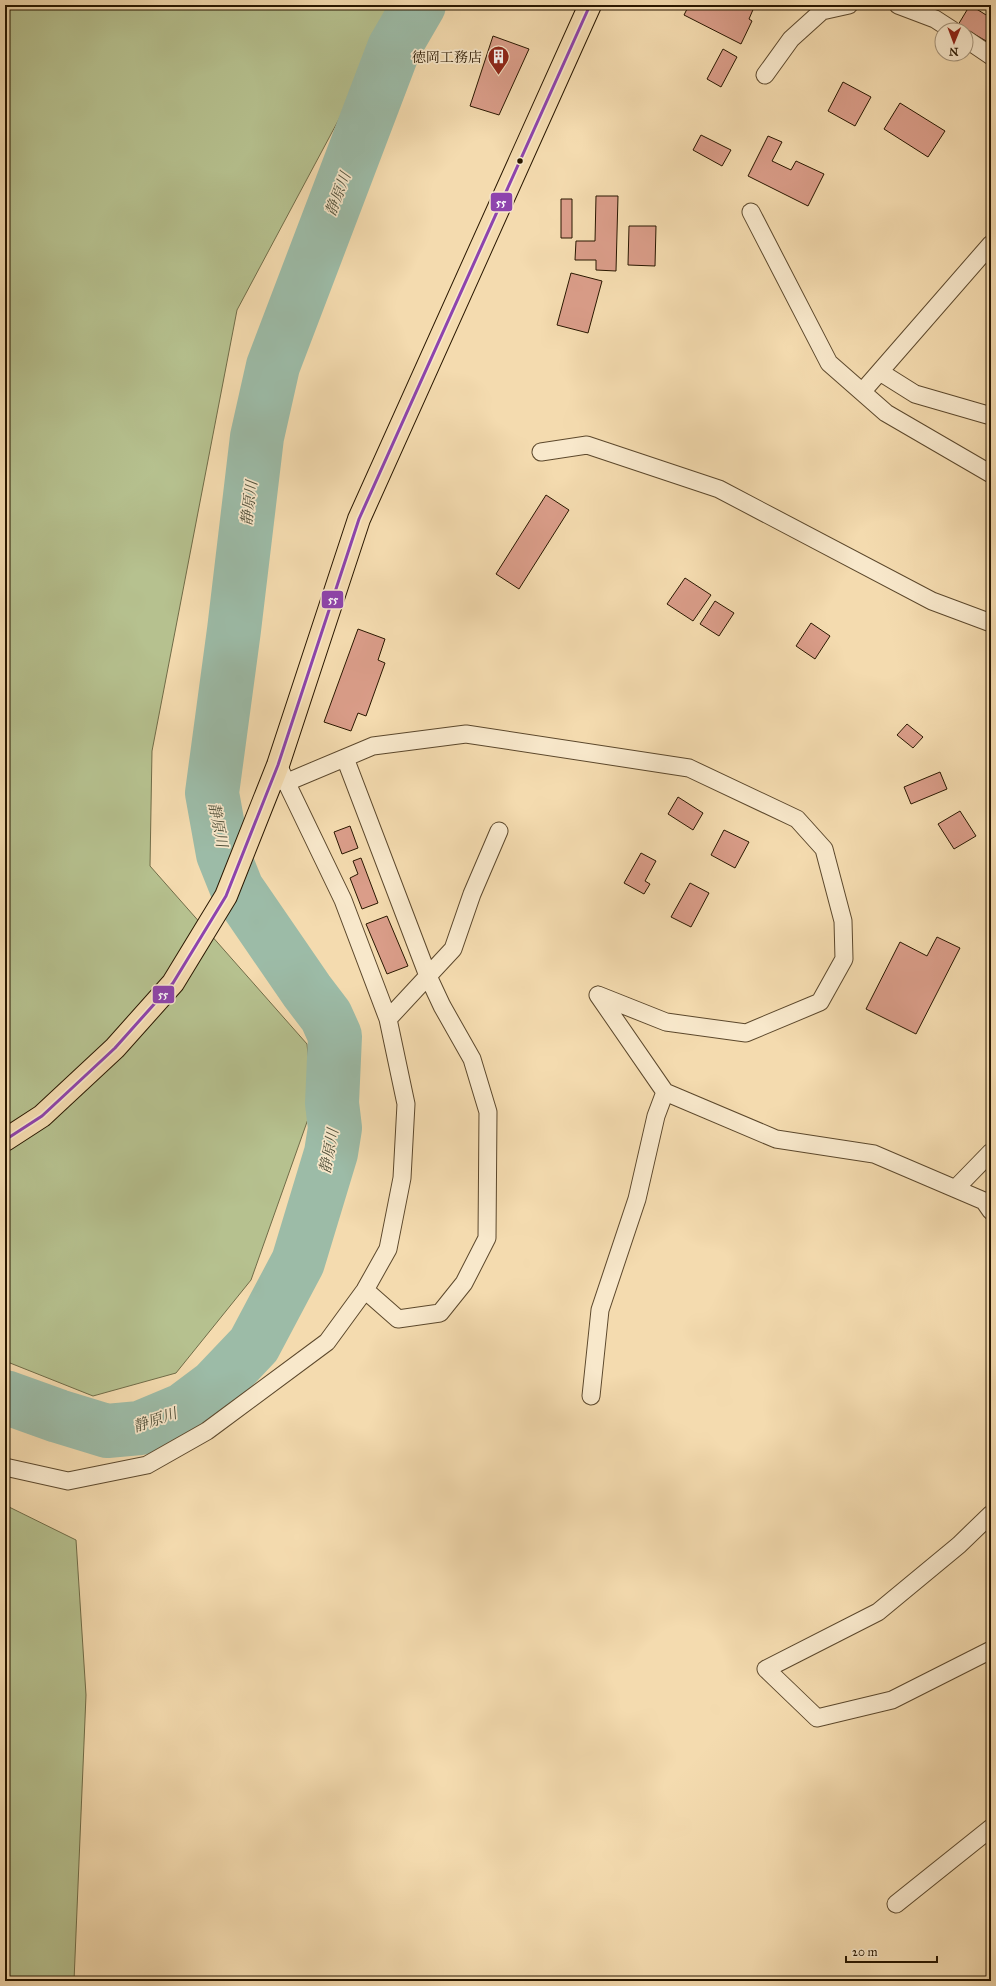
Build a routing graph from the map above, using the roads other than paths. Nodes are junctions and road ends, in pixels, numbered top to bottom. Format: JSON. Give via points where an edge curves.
{"nodes":[{"id":1,"x":590,"y":5,"type":"edge"},
{"id":2,"x":849,"y":5,"type":"edge"},
{"id":3,"x":898,"y":5,"type":"edge"},
{"id":4,"x":940,"y":22,"type":"edge"},
{"id":5,"x":974,"y":44,"type":"edge"},
{"id":6,"x":991,"y":56,"type":"edge"},
{"id":7,"x":765,"y":75,"type":"dead end"},
{"id":8,"x":751,"y":212,"type":"dead end"},
{"id":9,"x":991,"y":244,"type":"edge"},
{"id":10,"x":880,"y":372,"type":"junction"},
{"id":11,"x":862,"y":392,"type":"junction"},
{"id":12,"x":991,"y":416,"type":"edge"},
{"id":13,"x":541,"y":452,"type":"dead end"},
{"id":14,"x":991,"y":474,"type":"edge"},
{"id":15,"x":991,"y":623,"type":"edge"},
{"id":16,"x":345,"y":758,"type":"junction"},
{"id":17,"x":282,"y":774,"type":"junction"},
{"id":18,"x":499,"y":831,"type":"dead end"},
{"id":19,"x":428,"y":976,"type":"junction"},
{"id":20,"x":388,"y":1019,"type":"junction"},
{"id":21,"x":665,"y":1092,"type":"junction"},
{"id":22,"x":5,"y":1140,"type":"edge"},
{"id":23,"x":991,"y":1152,"type":"edge"},
{"id":24,"x":956,"y":1188,"type":"junction"},
{"id":25,"x":991,"y":1211,"type":"edge"},
{"id":26,"x":365,"y":1290,"type":"junction"},
{"id":27,"x":591,"y":1396,"type":"dead end"},
{"id":28,"x":5,"y":1467,"type":"edge"},
{"id":29,"x":991,"y":1514,"type":"edge"},
{"id":30,"x":991,"y":1650,"type":"edge"},
{"id":31,"x":991,"y":1828,"type":"edge"},
{"id":32,"x":896,"y":1904,"type":"dead end"}],
"edges":[{"from":1,"to":17,"type":"main road","via":[[359,519]]},
{"from":2,"to":7,"type":"lane","via":[[822,11],[791,40]]},
{"from":3,"to":4,"type":"lane"},
{"from":5,"to":6,"type":"lane"},
{"from":8,"to":11,"type":"lane","via":[[829,363]]},
{"from":9,"to":10,"type":"lane"},
{"from":10,"to":11,"type":"lane"},
{"from":10,"to":12,"type":"lane","via":[[915,394]]},
{"from":11,"to":14,"type":"lane","via":[[886,414]]},
{"from":13,"to":15,"type":"lane","via":[[587,445],[719,488],[932,601]]},
{"from":16,"to":17,"type":"lane"},
{"from":16,"to":19,"type":"lane"},
{"from":16,"to":21,"type":"lane","via":[[373,746],[466,734],[689,768],[797,819],[824,849],[843,921],[844,959],[820,1002],[746,1033],[666,1022],[598,995]]},
{"from":17,"to":20,"type":"lane","via":[[343,900]]},
{"from":17,"to":22,"type":"main road","via":[[264,801],[226,896],[173,983],[110,1053],[42,1116]]},
{"from":18,"to":19,"type":"lane","via":[[472,894],[453,949]]},
{"from":19,"to":20,"type":"lane"},
{"from":19,"to":26,"type":"lane","via":[[472,1059],[488,1112],[487,1238],[464,1282],[440,1313],[398,1319]]},
{"from":20,"to":26,"type":"lane","via":[[406,1104],[402,1178],[388,1250]]},
{"from":21,"to":24,"type":"lane","via":[[776,1138],[874,1154]]},
{"from":21,"to":27,"type":"lane","via":[[656,1116],[637,1199],[600,1310]]},
{"from":23,"to":24,"type":"lane"},
{"from":24,"to":25,"type":"lane","via":[[984,1200]]},
{"from":26,"to":28,"type":"lane","via":[[327,1342],[208,1431],[147,1465],[68,1481]]},
{"from":29,"to":30,"type":"lane","via":[[959,1545],[878,1612],[766,1669],[817,1718],[892,1700]]},
{"from":31,"to":32,"type":"lane"}]}
